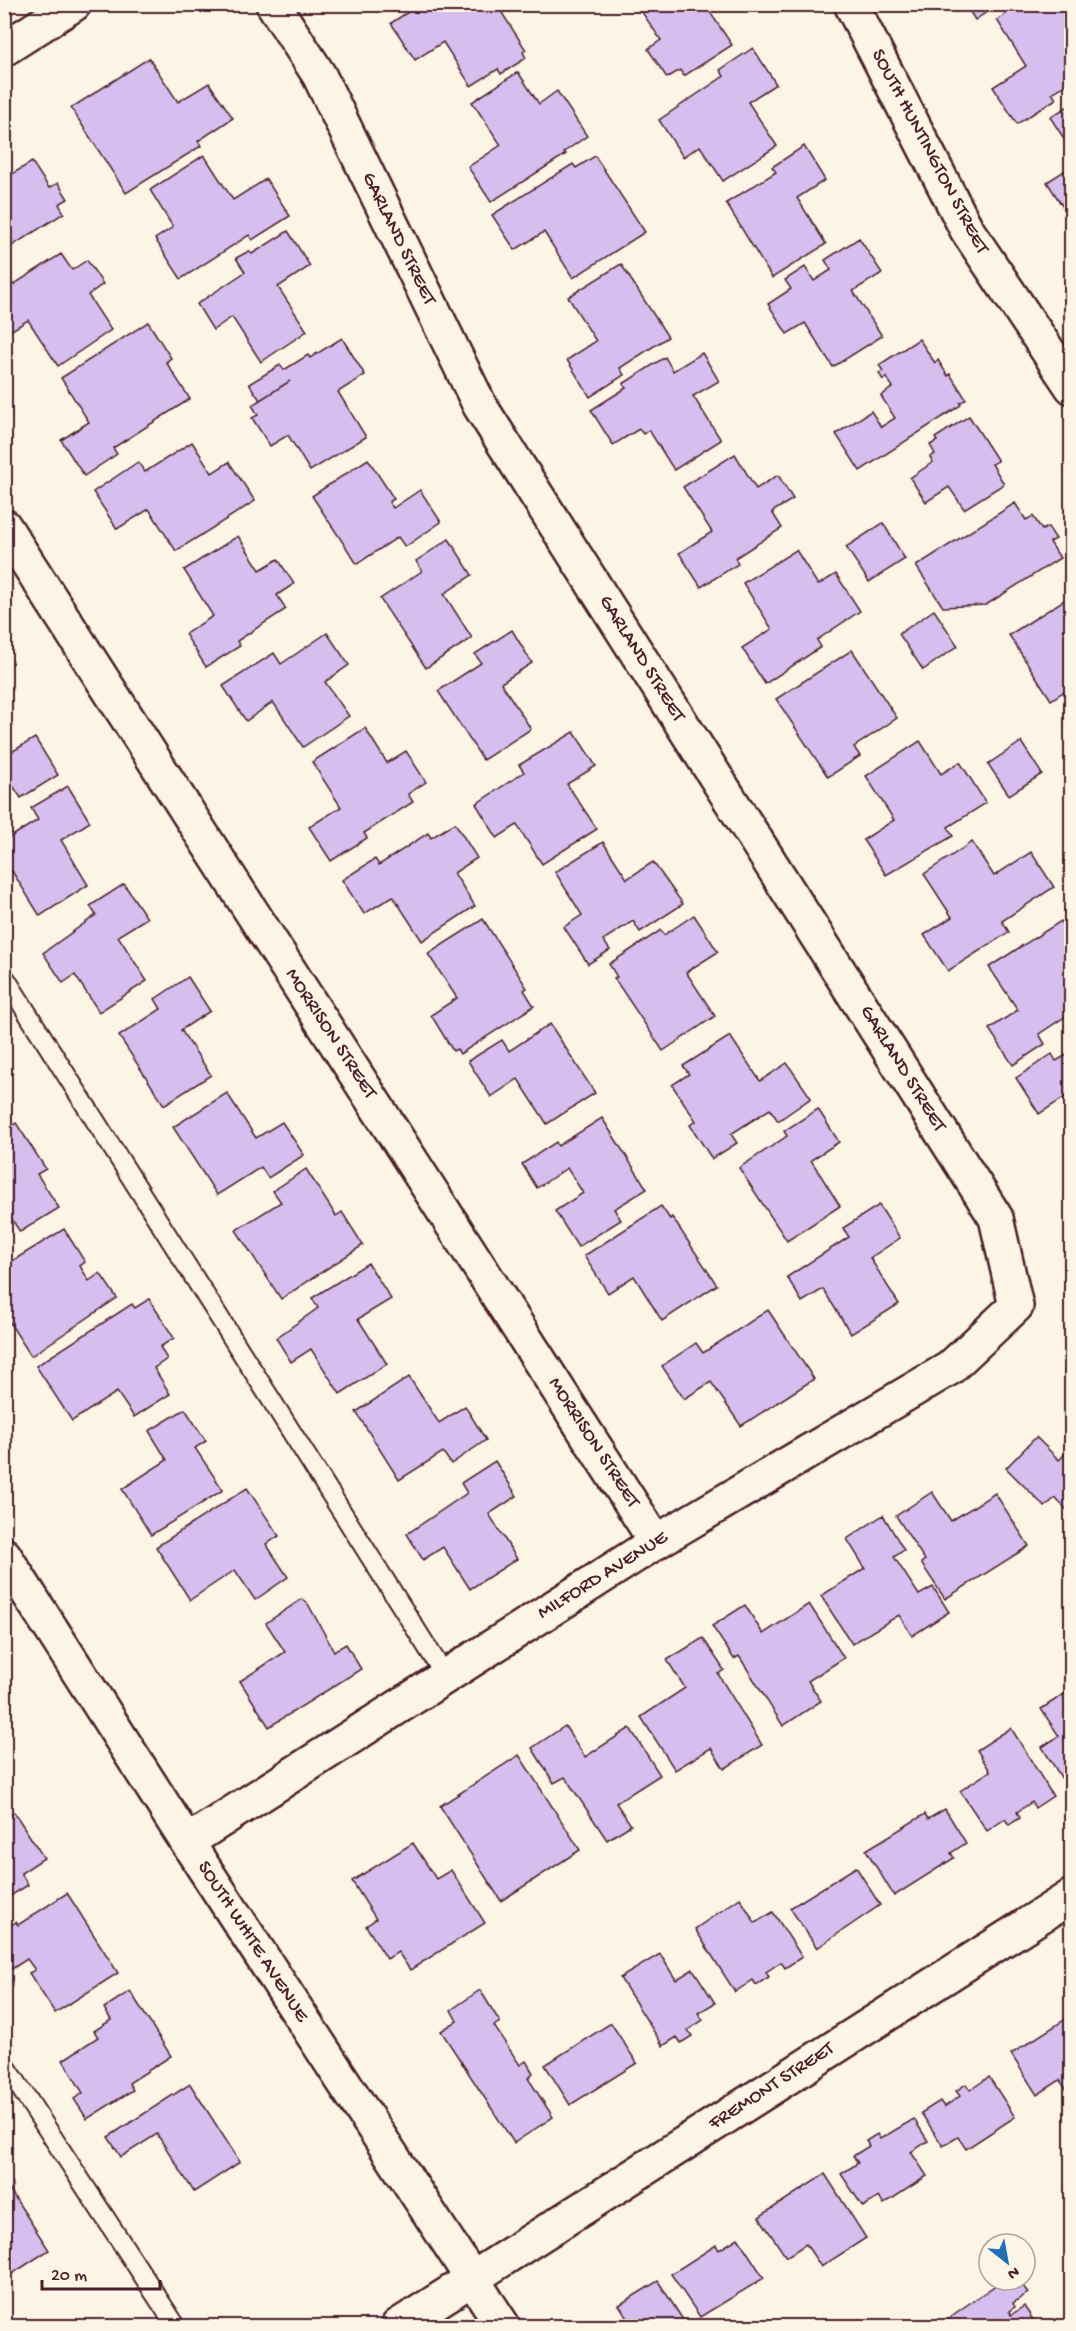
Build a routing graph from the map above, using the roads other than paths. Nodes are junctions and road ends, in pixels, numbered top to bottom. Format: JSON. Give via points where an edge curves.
{"nodes":[{"id":1,"x":74,"y":4,"type":"edge"},
{"id":2,"x":273,"y":4,"type":"edge"},
{"id":3,"x":851,"y":4,"type":"edge"},
{"id":4,"x":4,"y":49,"type":"edge"},
{"id":5,"x":1071,"y":387,"type":"edge"},
{"id":6,"x":4,"y":526,"type":"edge"},
{"id":7,"x":4,"y":976,"type":"edge"},
{"id":8,"x":1016,"y":1306,"type":"joint"},
{"id":9,"x":656,"y":1542,"type":"junction"},
{"id":10,"x":4,"y":1555,"type":"edge"},
{"id":11,"x":446,"y":1677,"type":"junction"},
{"id":12,"x":187,"y":1842,"type":"junction"},
{"id":13,"x":1071,"y":1896,"type":"edge"},
{"id":14,"x":4,"y":2063,"type":"edge"},
{"id":15,"x":472,"y":2278,"type":"junction"},
{"id":16,"x":176,"y":2326,"type":"edge"},
{"id":17,"x":398,"y":2326,"type":"edge"},
{"id":18,"x":503,"y":2326,"type":"edge"}],
"edges":[{"from":1,"to":4,"type":"street"},
{"from":2,"to":8,"type":"street","name":"GARLAND STREET","via":[[319,75],[480,405],[996,1218]]},
{"from":3,"to":5,"type":"street","name":"SOUTH HUNTINGTON STREET","via":[[967,230]]},
{"from":6,"to":9,"type":"street","name":"MORRISON STREET"},
{"from":7,"to":11,"type":"lane"},
{"from":8,"to":9,"type":"street","name":"MILFORD AVENUE","via":[[950,1368]]},
{"from":9,"to":11,"type":"street","name":"MILFORD AVENUE"},
{"from":10,"to":12,"type":"street","name":"SOUTH WHITE AVENUE"},
{"from":11,"to":12,"type":"street","name":"MILFORD AVENUE"},
{"from":12,"to":15,"type":"street","name":"SOUTH WHITE AVENUE"},
{"from":13,"to":15,"type":"street","name":"FREMONT STREET"},
{"from":14,"to":16,"type":"lane"},
{"from":15,"to":17,"type":"street","name":"FREMONT STREET"},
{"from":15,"to":18,"type":"street","name":"SOUTH WHITE AVENUE"}]}
